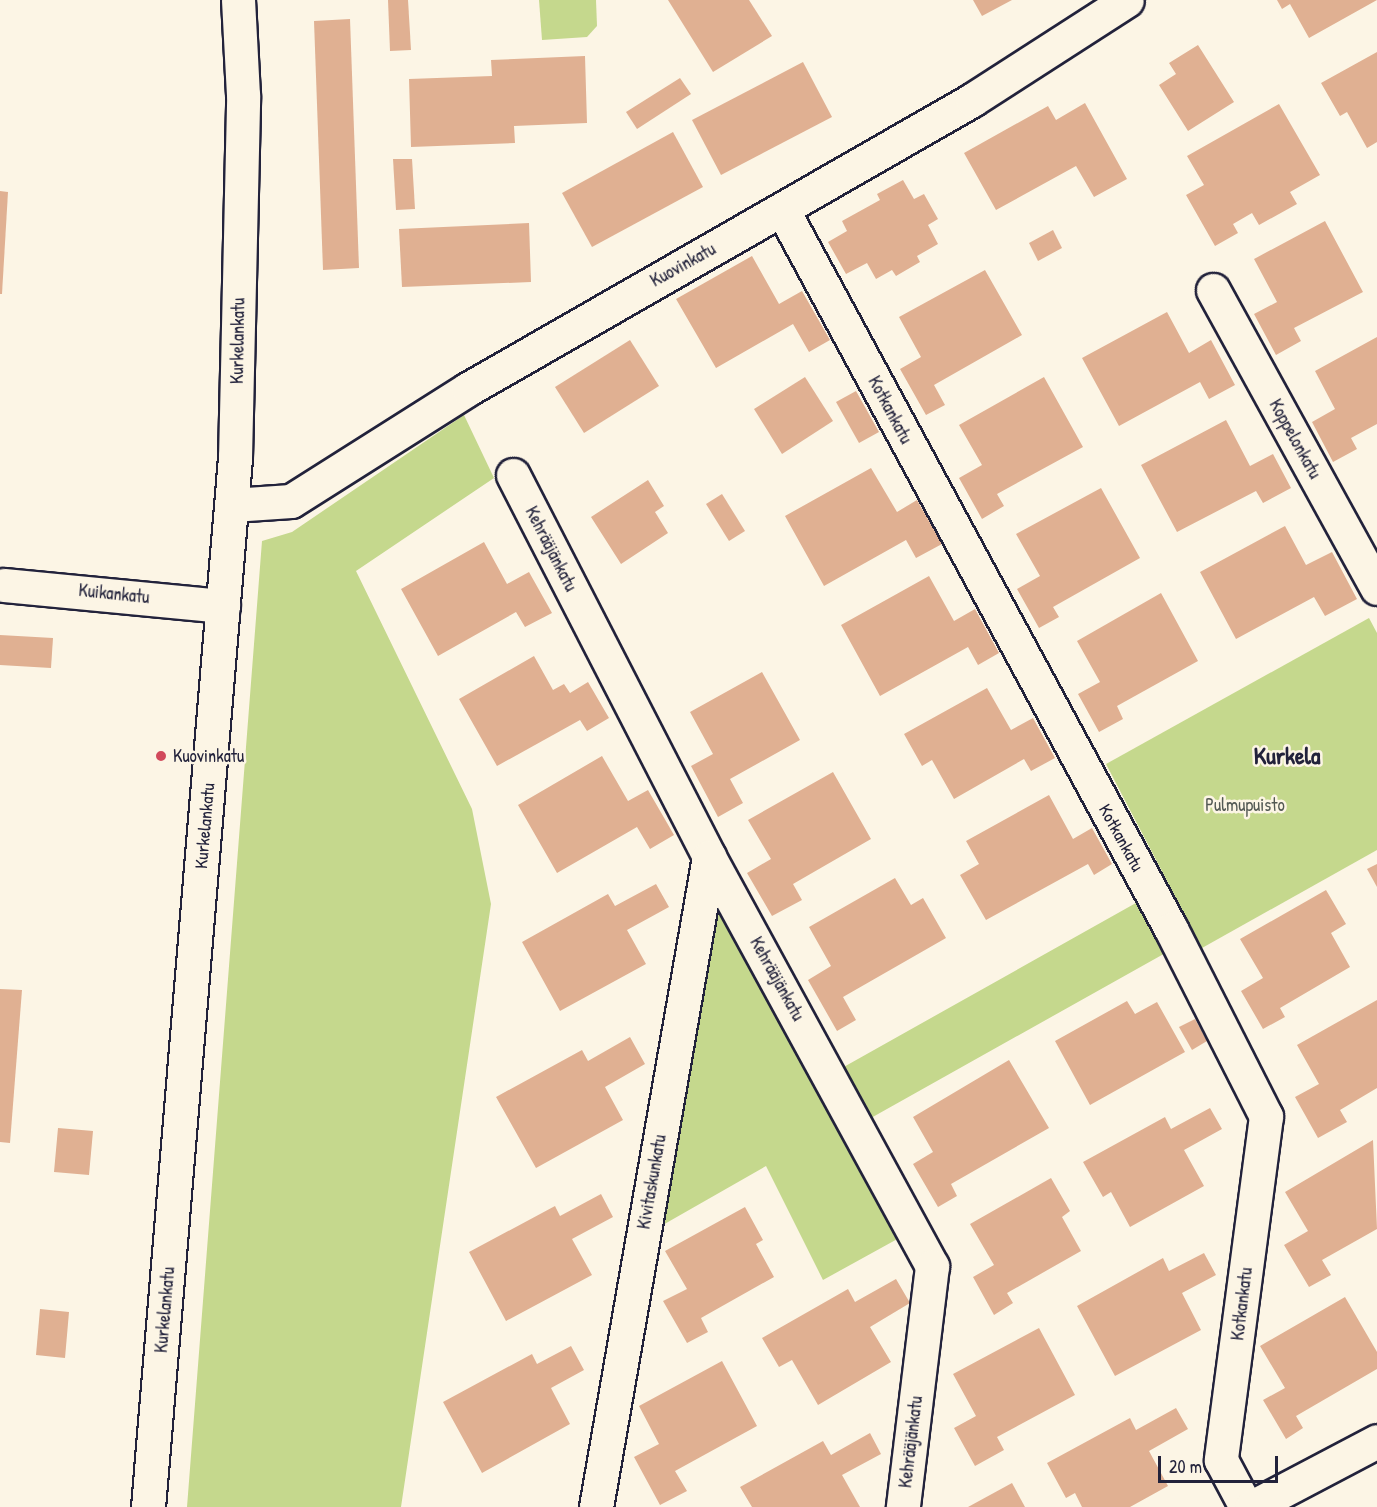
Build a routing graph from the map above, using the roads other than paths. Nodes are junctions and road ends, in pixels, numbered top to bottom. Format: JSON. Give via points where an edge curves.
{"nodes":[{"id":1,"x":238,"y":0,"type":"edge"},
{"id":2,"x":1127,"y":0,"type":"edge"},
{"id":3,"x":782,"y":209,"type":"junction"},
{"id":4,"x":1213,"y":290,"type":"dead end"},
{"id":5,"x":513,"y":475,"type":"dead end"},
{"id":6,"x":232,"y":505,"type":"junction"},
{"id":7,"x":4,"y":585,"type":"dead end"},
{"id":8,"x":1377,"y":588,"type":"edge"},
{"id":9,"x":223,"y":606,"type":"junction"},
{"id":10,"x":710,"y":857,"type":"junction"},
{"id":11,"x":1377,"y":1442,"type":"edge"},
{"id":12,"x":148,"y":1507,"type":"edge"},
{"id":13,"x":596,"y":1507,"type":"edge"},
{"id":14,"x":903,"y":1507,"type":"edge"},
{"id":15,"x":1246,"y":1507,"type":"edge"},
{"id":16,"x":1252,"y":1507,"type":"edge"}],
"edges":[{"from":1,"to":6,"type":"street","name":"Kurkelankatu","via":[[243,95]]},
{"from":2,"to":3,"type":"street","name":"Kuovinkatu","via":[[972,100]]},
{"from":3,"to":6,"type":"street","name":"Kuovinkatu","via":[[468,389],[291,501]]},
{"from":3,"to":15,"type":"street","name":"Kotkankatu","via":[[1171,929],[1266,1116],[1221,1460]]},
{"from":4,"to":8,"type":"street","name":"Koppelonkatu"},
{"from":5,"to":10,"type":"street","name":"Kehrääjänkatu"},
{"from":6,"to":9,"type":"street","name":"Kurkelankatu"},
{"from":7,"to":9,"type":"street","name":"Kuikankatu"},
{"from":9,"to":12,"type":"street","name":"Kurkelankatu"},
{"from":10,"to":13,"type":"street","name":"Kivitaskunkatu"},
{"from":10,"to":14,"type":"street","name":"Kehrääjänkatu","via":[[932,1266]]},
{"from":11,"to":16,"type":"street"}]}
